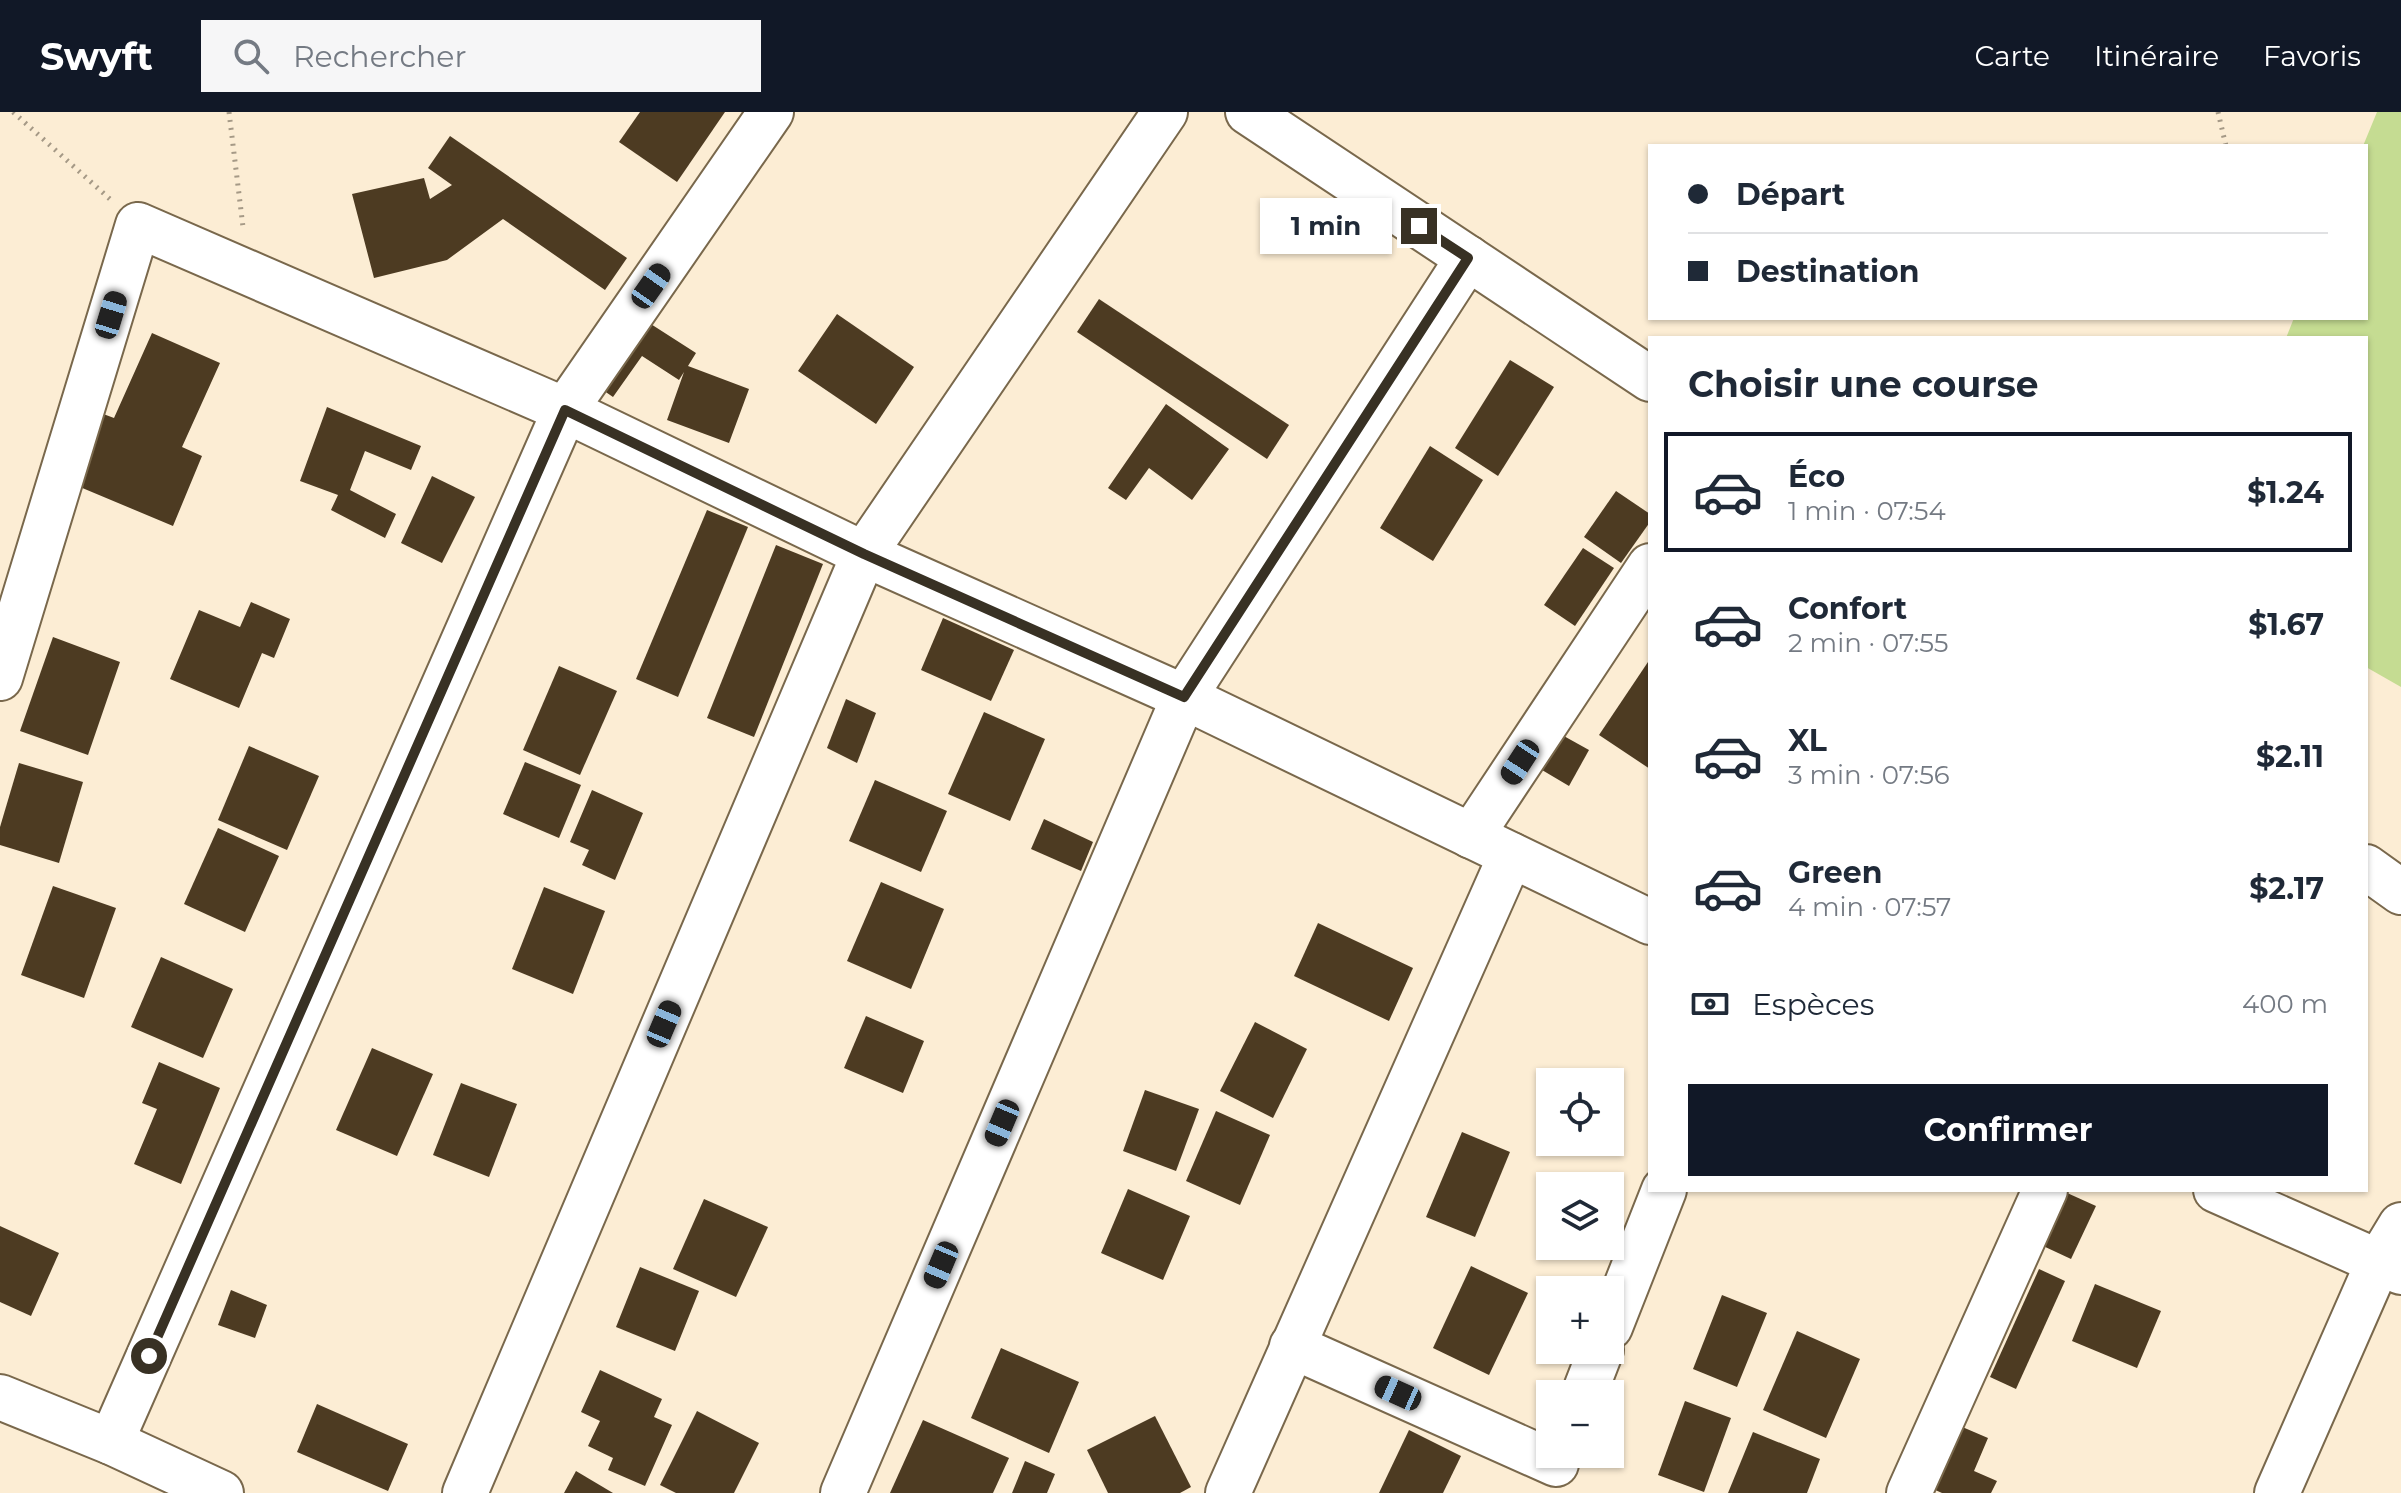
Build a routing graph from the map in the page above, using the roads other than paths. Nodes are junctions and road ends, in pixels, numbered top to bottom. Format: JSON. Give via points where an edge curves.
{"nodes":[{"id":1,"x":771,"y":112,"type":"edge"},
{"id":2,"x":1165,"y":112,"type":"edge"},
{"id":3,"x":1248,"y":112,"type":"edge"},
{"id":4,"x":1468,"y":258,"type":"junction"},
{"id":5,"x":1648,"y":378,"type":"edge"},
{"id":6,"x":565,"y":410,"type":"junction"},
{"id":7,"x":864,"y":554,"type":"junction"},
{"id":8,"x":1648,"y":569,"type":"edge"},
{"id":9,"x":0,"y":678,"type":"edge"},
{"id":10,"x":1184,"y":697,"type":"junction"},
{"id":11,"x":1471,"y":836,"type":"junction"},
{"id":12,"x":1511,"y":855,"type":"junction"},
{"id":13,"x":2368,"y":868,"type":"edge"},
{"id":14,"x":2401,"y":892,"type":"edge"},
{"id":15,"x":1648,"y":921,"type":"edge"},
{"id":16,"x":1663,"y":1192,"type":"edge"},
{"id":17,"x":2044,"y":1192,"type":"edge"},
{"id":18,"x":2221,"y":1192,"type":"edge"},
{"id":19,"x":2401,"y":1225,"type":"edge"},
{"id":20,"x":2390,"y":1267,"type":"edge"},
{"id":21,"x":1624,"y":1291,"type":"edge"},
{"id":22,"x":1292,"y":1346,"type":"junction"},
{"id":23,"x":0,"y":1397,"type":"edge"},
{"id":24,"x":111,"y":1442,"type":"junction"},
{"id":25,"x":1553,"y":1470,"type":"edge"},
{"id":26,"x":221,"y":1493,"type":"edge"},
{"id":27,"x":465,"y":1493,"type":"edge"},
{"id":28,"x":843,"y":1493,"type":"edge"},
{"id":29,"x":1228,"y":1493,"type":"edge"},
{"id":30,"x":1909,"y":1493,"type":"edge"},
{"id":31,"x":2277,"y":1493,"type":"edge"}],
"edges":[{"from":1,"to":6,"type":"street"},
{"from":2,"to":7,"type":"street"},
{"from":3,"to":4,"type":"street"},
{"from":4,"to":5,"type":"street"},
{"from":4,"to":10,"type":"street"},
{"from":6,"to":7,"type":"street"},
{"from":6,"to":9,"type":"street","via":[[138,225]]},
{"from":6,"to":24,"type":"street"},
{"from":7,"to":10,"type":"street"},
{"from":7,"to":27,"type":"street"},
{"from":8,"to":11,"type":"street"},
{"from":10,"to":11,"type":"street"},
{"from":10,"to":28,"type":"street"},
{"from":11,"to":12,"type":"street"},
{"from":12,"to":15,"type":"street"},
{"from":12,"to":22,"type":"street"},
{"from":13,"to":14,"type":"street"},
{"from":16,"to":21,"type":"street"},
{"from":17,"to":30,"type":"street"},
{"from":18,"to":20,"type":"street"},
{"from":19,"to":20,"type":"street"},
{"from":20,"to":31,"type":"street"},
{"from":22,"to":25,"type":"street"},
{"from":22,"to":29,"type":"street"},
{"from":23,"to":24,"type":"street"},
{"from":24,"to":26,"type":"street"}]}
